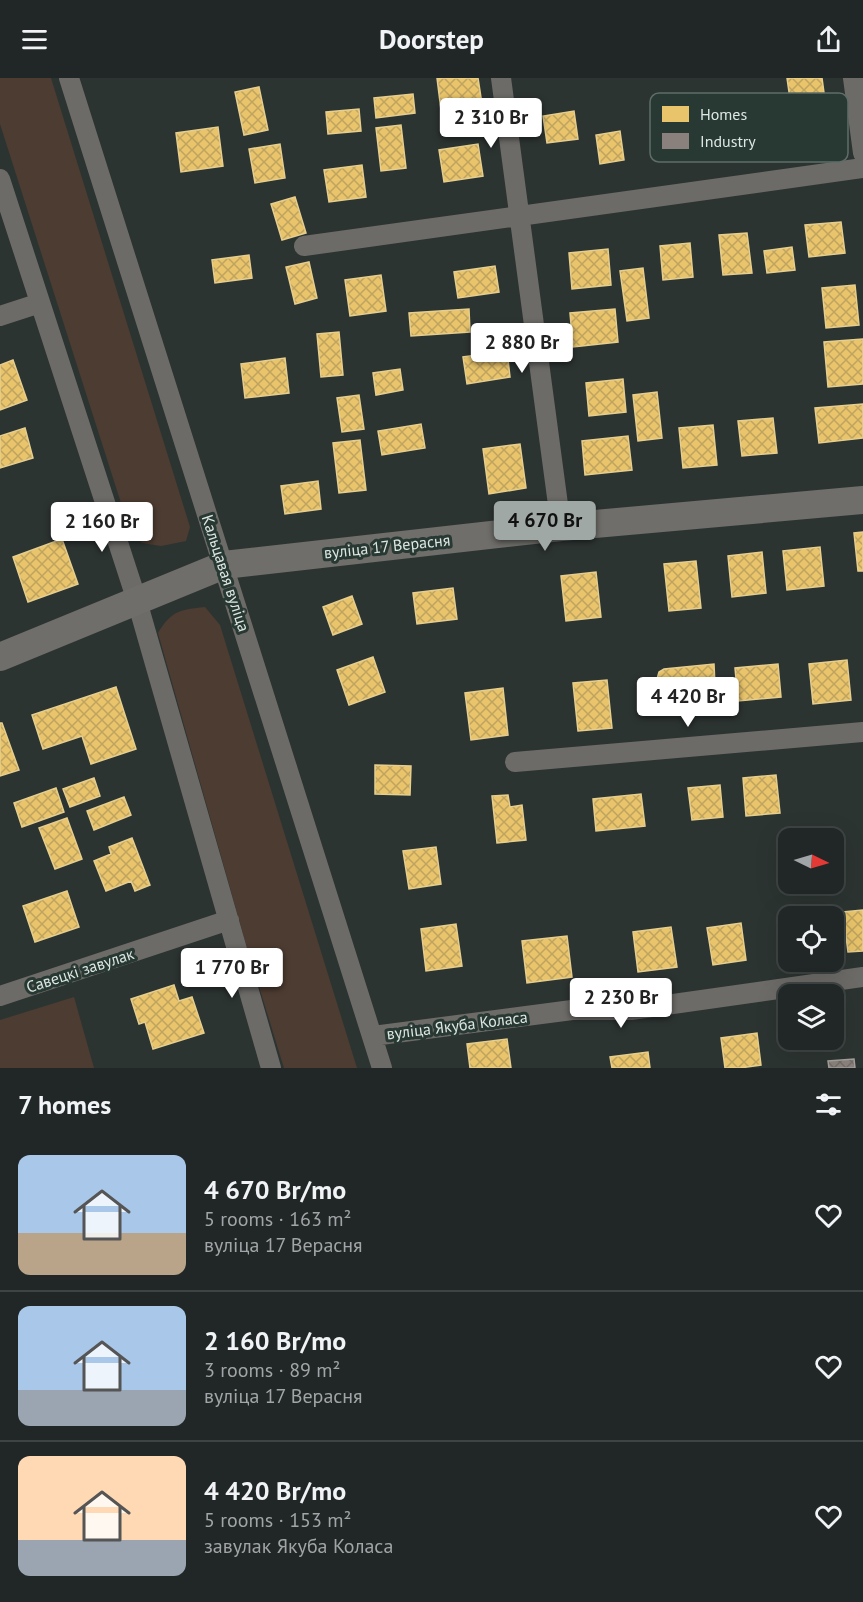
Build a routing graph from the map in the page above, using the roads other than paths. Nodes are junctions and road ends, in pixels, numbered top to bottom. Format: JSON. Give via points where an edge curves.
{"nodes":[{"id":1,"x":69,"y":78,"type":"edge"},
{"id":2,"x":501,"y":78,"type":"edge"},
{"id":3,"x":853,"y":78,"type":"edge"},
{"id":4,"x":863,"y":153,"type":"edge"},
{"id":5,"x":863,"y":168,"type":"edge"},
{"id":6,"x":0,"y":179,"type":"edge"},
{"id":7,"x":519,"y":216,"type":"junction"},
{"id":8,"x":304,"y":246,"type":"dead end"},
{"id":9,"x":40,"y":303,"type":"junction"},
{"id":10,"x":0,"y":316,"type":"edge"},
{"id":11,"x":863,"y":500,"type":"edge"},
{"id":12,"x":561,"y":527,"type":"junction"},
{"id":13,"x":224,"y":565,"type":"junction"},
{"id":14,"x":137,"y":601,"type":"junction"},
{"id":15,"x":0,"y":657,"type":"edge"},
{"id":16,"x":863,"y":732,"type":"edge"},
{"id":17,"x":515,"y":762,"type":"dead end"},
{"id":18,"x":229,"y":920,"type":"junction"},
{"id":19,"x":863,"y":977,"type":"edge"},
{"id":20,"x":0,"y":996,"type":"edge"},
{"id":21,"x":372,"y":1036,"type":"junction"},
{"id":22,"x":271,"y":1068,"type":"edge"},
{"id":23,"x":382,"y":1068,"type":"edge"}],
"edges":[{"from":1,"to":13,"type":"street","name":"Кальцавая вуліца"},
{"from":2,"to":7,"type":"street"},
{"from":3,"to":4,"type":"street"},
{"from":5,"to":7,"type":"street"},
{"from":6,"to":9,"type":"street"},
{"from":7,"to":8,"type":"street"},
{"from":7,"to":12,"type":"street"},
{"from":9,"to":10,"type":"street"},
{"from":9,"to":14,"type":"street"},
{"from":11,"to":12,"type":"street","name":"вуліца 17 Верасня"},
{"from":12,"to":13,"type":"street","name":"вуліца 17 Верасня"},
{"from":13,"to":14,"type":"street","name":"вуліца 17 Верасня"},
{"from":13,"to":21,"type":"street","name":"Кальцавая вуліца"},
{"from":14,"to":15,"type":"street","name":"вуліца 17 Верасня"},
{"from":14,"to":18,"type":"street"},
{"from":16,"to":17,"type":"street"},
{"from":18,"to":20,"type":"street","name":"Савецкі завулак"},
{"from":18,"to":22,"type":"street"},
{"from":19,"to":21,"type":"street","name":"вуліца Якуба Коласа","via":[[631,1011],[572,1010]]},
{"from":21,"to":23,"type":"street","name":"Кальцавая вуліца"}]}
